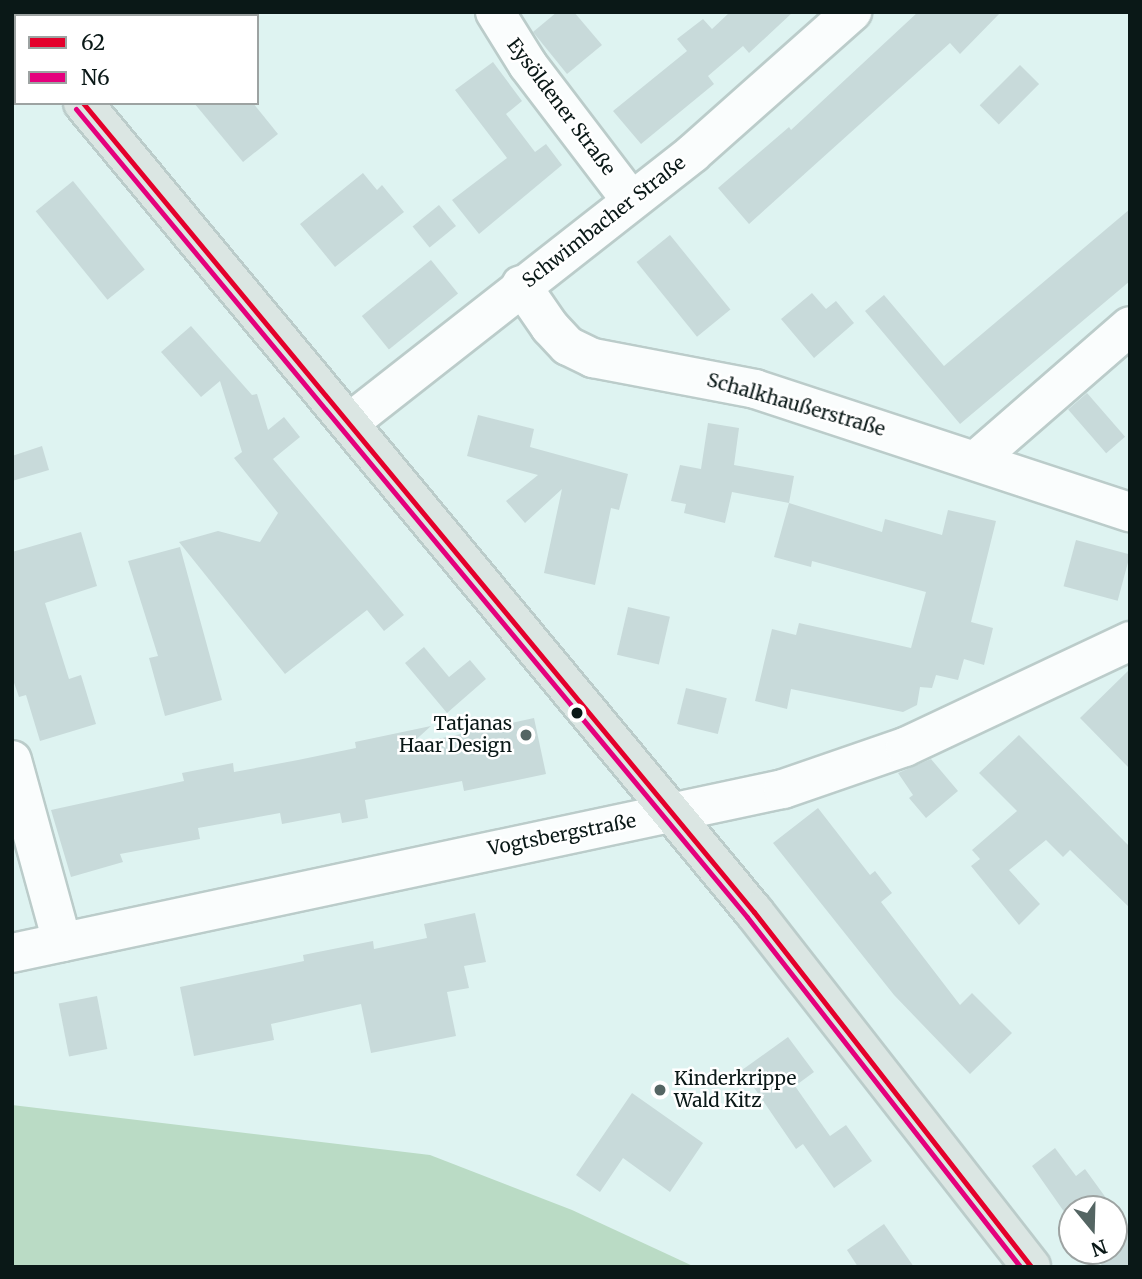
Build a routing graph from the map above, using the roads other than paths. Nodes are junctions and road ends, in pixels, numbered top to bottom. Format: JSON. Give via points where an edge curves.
{"nodes":[{"id":1,"x":495,"y":12,"type":"edge"},
{"id":2,"x":852,"y":12,"type":"edge"},
{"id":3,"x":85,"y":105,"type":"edge"},
{"id":4,"x":631,"y":200,"type":"junction"},
{"id":5,"x":521,"y":285,"type":"junction"},
{"id":6,"x":1130,"y":326,"type":"edge"},
{"id":7,"x":349,"y":423,"type":"junction"},
{"id":8,"x":975,"y":460,"type":"junction"},
{"id":9,"x":1130,"y":512,"type":"edge"},
{"id":10,"x":1130,"y":641,"type":"edge"},
{"id":11,"x":12,"y":760,"type":"edge"},
{"id":12,"x":672,"y":814,"type":"junction"},
{"id":13,"x":62,"y":942,"type":"junction"},
{"id":14,"x":12,"y":953,"type":"edge"},
{"id":15,"x":1031,"y":1267,"type":"edge"}],
"edges":[{"from":1,"to":4,"type":"street","name":"Eysöldener Straße","via":[[528,65]]},
{"from":2,"to":4,"type":"street","name":"Schwimbacher Straße","via":[[767,90]]},
{"from":3,"to":7,"type":"main road"},
{"from":4,"to":5,"type":"street","name":"Schwimbacher Straße"},
{"from":5,"to":7,"type":"street","name":"Schwimbacher Straße"},
{"from":5,"to":8,"type":"street","name":"Schalkhaußerstraße","via":[[568,346],[593,358],[755,389]]},
{"from":6,"to":8,"type":"street"},
{"from":7,"to":12,"type":"main road"},
{"from":8,"to":9,"type":"street","name":"Schalkhaußerstraße"},
{"from":10,"to":12,"type":"street","name":"Vogtsbergstraße","via":[[971,718],[829,776]]},
{"from":11,"to":13,"type":"street"},
{"from":12,"to":13,"type":"street","name":"Vogtsbergstraße","via":[[584,828]]},
{"from":12,"to":15,"type":"main road"},
{"from":13,"to":14,"type":"street","name":"Vogtsbergstraße"}]}
